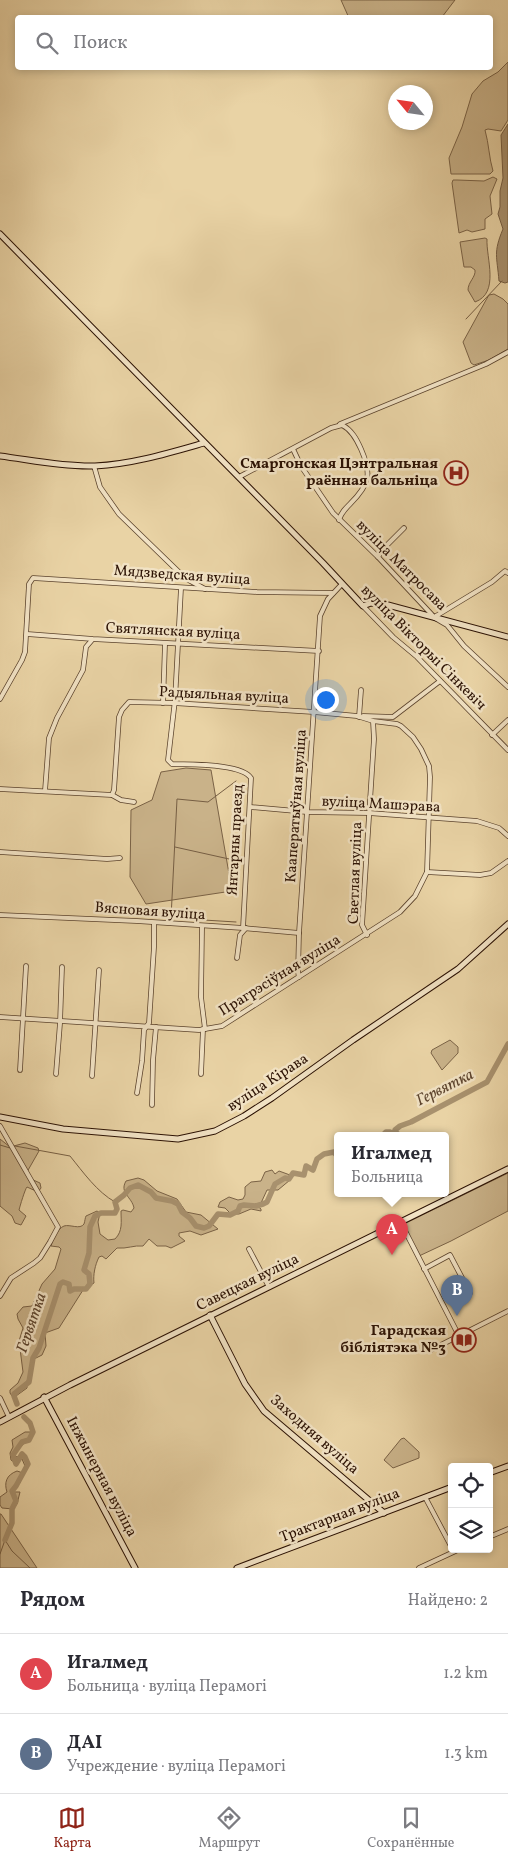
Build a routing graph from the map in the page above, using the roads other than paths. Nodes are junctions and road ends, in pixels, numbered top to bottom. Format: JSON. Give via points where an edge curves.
{"nodes":[{"id":1,"x":0,"y":234,"type":"edge"},
{"id":2,"x":508,"y":352,"type":"edge"},
{"id":3,"x":342,"y":425,"type":"junction"},
{"id":4,"x":204,"y":443,"type":"junction"},
{"id":5,"x":292,"y":449,"type":"junction"},
{"id":6,"x":0,"y":456,"type":"edge"},
{"id":7,"x":94,"y":466,"type":"junction"},
{"id":8,"x":239,"y":477,"type":"junction"},
{"id":9,"x":339,"y":520,"type":"junction"},
{"id":10,"x":404,"y":528,"type":"dead end"},
{"id":11,"x":378,"y":557,"type":"junction"},
{"id":12,"x":508,"y":573,"type":"edge"},
{"id":13,"x":342,"y":584,"type":"junction"},
{"id":14,"x":181,"y":588,"type":"junction"},
{"id":15,"x":206,"y":589,"type":"junction"},
{"id":16,"x":333,"y":593,"type":"junction"},
{"id":17,"x":363,"y":606,"type":"junction"},
{"id":18,"x":436,"y":618,"type":"junction"},
{"id":19,"x":27,"y":634,"type":"junction"},
{"id":20,"x":508,"y":637,"type":"edge"},
{"id":21,"x":80,"y":638,"type":"junction"},
{"id":22,"x":93,"y":639,"type":"junction"},
{"id":23,"x":165,"y":644,"type":"junction"},
{"id":24,"x":177,"y":644,"type":"junction"},
{"id":25,"x":86,"y":647,"type":"junction"},
{"id":26,"x":319,"y":651,"type":"junction"},
{"id":27,"x":440,"y":681,"type":"junction"},
{"id":28,"x":508,"y":687,"type":"edge"},
{"id":29,"x":361,"y":690,"type":"dead end"},
{"id":30,"x":0,"y":698,"type":"edge"},
{"id":31,"x":163,"y":703,"type":"junction"},
{"id":32,"x":174,"y":703,"type":"junction"},
{"id":33,"x":314,"y":712,"type":"junction"},
{"id":34,"x":359,"y":716,"type":"junction"},
{"id":35,"x":380,"y":717,"type":"junction"},
{"id":36,"x":393,"y":717,"type":"junction"},
{"id":37,"x":508,"y":720,"type":"edge"},
{"id":38,"x":374,"y":722,"type":"junction"},
{"id":39,"x":401,"y":726,"type":"junction"},
{"id":40,"x":492,"y":735,"type":"junction"},
{"id":41,"x":508,"y":750,"type":"edge"},
{"id":42,"x":0,"y":789,"type":"edge"},
{"id":43,"x":44,"y":791,"type":"junction"},
{"id":44,"x":112,"y":796,"type":"junction"},
{"id":45,"x":134,"y":802,"type":"dead end"},
{"id":46,"x":250,"y":807,"type":"junction"},
{"id":47,"x":308,"y":812,"type":"junction"},
{"id":48,"x":369,"y":813,"type":"junction"},
{"id":49,"x":429,"y":818,"type":"junction"},
{"id":50,"x":508,"y":836,"type":"edge"},
{"id":51,"x":0,"y":852,"type":"edge"},
{"id":52,"x":120,"y":858,"type":"dead end"},
{"id":53,"x":508,"y":861,"type":"edge"},
{"id":54,"x":427,"y":872,"type":"junction"},
{"id":55,"x":0,"y":915,"type":"edge"},
{"id":56,"x":154,"y":923,"type":"junction"},
{"id":57,"x":508,"y":924,"type":"edge"},
{"id":58,"x":202,"y":927,"type":"junction"},
{"id":59,"x":244,"y":928,"type":"junction"},
{"id":60,"x":299,"y":933,"type":"junction"},
{"id":61,"x":367,"y":934,"type":"junction"},
{"id":62,"x":237,"y":958,"type":"dead end"},
{"id":63,"x":26,"y":966,"type":"dead end"},
{"id":64,"x":62,"y":967,"type":"dead end"},
{"id":65,"x":99,"y":970,"type":"dead end"},
{"id":66,"x":299,"y":977,"type":"junction"},
{"id":67,"x":0,"y":1017,"type":"edge"},
{"id":68,"x":23,"y":1018,"type":"junction"},
{"id":69,"x":60,"y":1021,"type":"junction"},
{"id":70,"x":96,"y":1023,"type":"junction"},
{"id":71,"x":146,"y":1026,"type":"junction"},
{"id":72,"x":156,"y":1027,"type":"junction"},
{"id":73,"x":204,"y":1029,"type":"junction"},
{"id":74,"x":142,"y":1058,"type":"junction"},
{"id":75,"x":153,"y":1059,"type":"junction"},
{"id":76,"x":20,"y":1070,"type":"dead end"},
{"id":77,"x":56,"y":1074,"type":"dead end"},
{"id":78,"x":201,"y":1074,"type":"dead end"},
{"id":79,"x":92,"y":1076,"type":"dead end"},
{"id":80,"x":137,"y":1093,"type":"dead end"},
{"id":81,"x":152,"y":1105,"type":"dead end"},
{"id":82,"x":0,"y":1117,"type":"edge"},
{"id":83,"x":0,"y":1126,"type":"edge"},
{"id":84,"x":508,"y":1169,"type":"edge"},
{"id":85,"x":400,"y":1222,"type":"junction"},
{"id":86,"x":250,"y":1250,"type":"dead end"},
{"id":87,"x":424,"y":1269,"type":"junction"},
{"id":88,"x":269,"y":1287,"type":"junction"},
{"id":89,"x":470,"y":1293,"type":"dead end"},
{"id":90,"x":0,"y":1296,"type":"edge"},
{"id":91,"x":508,"y":1311,"type":"edge"},
{"id":92,"x":210,"y":1315,"type":"junction"},
{"id":93,"x":458,"y":1336,"type":"junction"},
{"id":94,"x":429,"y":1351,"type":"dead end"},
{"id":95,"x":44,"y":1397,"type":"junction"},
{"id":96,"x":0,"y":1398,"type":"edge"},
{"id":97,"x":9,"y":1417,"type":"junction"},
{"id":98,"x":0,"y":1422,"type":"edge"},
{"id":99,"x":508,"y":1466,"type":"edge"},
{"id":100,"x":493,"y":1472,"type":"edge"},
{"id":101,"x":448,"y":1488,"type":"edge"},
{"id":102,"x":425,"y":1497,"type":"junction"},
{"id":103,"x":384,"y":1513,"type":"junction"},
{"id":104,"x":508,"y":1529,"type":"edge"},
{"id":105,"x":493,"y":1535,"type":"edge"},
{"id":106,"x":448,"y":1541,"type":"edge"},
{"id":107,"x":448,"y":1553,"type":"edge"},
{"id":108,"x":135,"y":1568,"type":"edge"},
{"id":109,"x":237,"y":1568,"type":"edge"},
{"id":110,"x":419,"y":1568,"type":"edge"}],
"edges":[{"from":1,"to":4,"type":"street","name":"вуліца Вікторыі Сінкевіч"},
{"from":2,"to":3,"type":"street"},
{"from":3,"to":5,"type":"street"},
{"from":3,"to":9,"type":"street","via":[[354,436],[362,451],[369,477]]},
{"from":4,"to":7,"type":"street","via":[[145,459]]},
{"from":4,"to":8,"type":"street","name":"вуліца Вікторыі Сінкевіч"},
{"from":5,"to":8,"type":"street"},
{"from":5,"to":9,"type":"street","name":"вуліца Матросава"},
{"from":6,"to":7,"type":"street"},
{"from":7,"to":15,"type":"street","via":[[100,486],[119,514],[185,578]]},
{"from":8,"to":13,"type":"street","name":"вуліца Вікторыі Сінкевіч"},
{"from":9,"to":11,"type":"street","name":"вуліца Матросава"},
{"from":10,"to":11,"type":"street"},
{"from":11,"to":18,"type":"street","name":"вуліца Матросава"},
{"from":12,"to":18,"type":"street","via":[[505,571]]},
{"from":13,"to":16,"type":"street","name":"Кааператыўная вуліца"},
{"from":13,"to":17,"type":"street","name":"вуліца Вікторыі Сінкевіч"},
{"from":14,"to":15,"type":"street","name":"Мядзведская вуліца"},
{"from":14,"to":19,"type":"street","name":"Мядзведская вуліца","via":[[35,578],[31,580]]},
{"from":14,"to":24,"type":"street"},
{"from":15,"to":16,"type":"street","name":"Мядзведская вуліца"},
{"from":16,"to":26,"type":"street","name":"Кааператыўная вуліца","via":[[321,611]]},
{"from":17,"to":18,"type":"street","via":[[377,603]]},
{"from":17,"to":27,"type":"street","name":"вуліца Вікторыі Сінкевіч"},
{"from":18,"to":20,"type":"street"},
{"from":18,"to":28,"type":"street","name":"вуліца Матросава","via":[[447,625],[460,642]]},
{"from":19,"to":21,"type":"street","name":"Святлянская вуліца"},
{"from":19,"to":30,"type":"street","via":[[22,660]]},
{"from":21,"to":22,"type":"street","name":"Святлянская вуліца"},
{"from":21,"to":25,"type":"street"},
{"from":22,"to":23,"type":"street","name":"Святлянская вуліца"},
{"from":22,"to":25,"type":"street"},
{"from":23,"to":24,"type":"street","name":"Святлянская вуліца"},
{"from":23,"to":31,"type":"street"},
{"from":24,"to":26,"type":"street","name":"Святлянская вуліца"},
{"from":24,"to":32,"type":"street"},
{"from":25,"to":43,"type":"street","via":[[84,670],[49,738]]},
{"from":26,"to":33,"type":"street","name":"Кааператыўная вуліца"},
{"from":27,"to":36,"type":"street"},
{"from":27,"to":40,"type":"street","name":"вуліца Вікторыі Сінкевіч"},
{"from":29,"to":34,"type":"street"},
{"from":31,"to":32,"type":"street","name":"Радыяльная вуліца"},
{"from":31,"to":44,"type":"street","name":"Радыяльная вуліца","via":[[131,702],[122,710]]},
{"from":32,"to":33,"type":"street","name":"Радыяльная вуліца"},
{"from":32,"to":46,"type":"street","name":"Янтарны праезд","via":[[169,762],[248,774],[251,778]]},
{"from":33,"to":34,"type":"street","name":"Радыяльная вуліца"},
{"from":33,"to":47,"type":"street","name":"Кааператыўная вуліца"},
{"from":34,"to":35,"type":"street"},
{"from":34,"to":38,"type":"street","name":"Радыяльная вуліца"},
{"from":35,"to":36,"type":"street"},
{"from":35,"to":38,"type":"street"},
{"from":36,"to":39,"type":"street"},
{"from":37,"to":40,"type":"street"},
{"from":38,"to":39,"type":"street","name":"Радыяльная вуліца"},
{"from":38,"to":48,"type":"street","name":"Светлая вуліца"},
{"from":39,"to":49,"type":"street","via":[[414,737],[429,766]]},
{"from":40,"to":41,"type":"street","name":"вуліца Вікторыі Сінкевіч"},
{"from":42,"to":43,"type":"street"},
{"from":43,"to":44,"type":"street"},
{"from":44,"to":45,"type":"street"},
{"from":46,"to":47,"type":"street","name":"вуліца Машэрава"},
{"from":46,"to":59,"type":"street","name":"Янтарны праезд"},
{"from":47,"to":48,"type":"street","name":"вуліца Машэрава"},
{"from":47,"to":60,"type":"street","name":"Кааператыўная вуліца"},
{"from":48,"to":49,"type":"street","name":"вуліца Машэрава"},
{"from":48,"to":61,"type":"street","name":"Светлая вуліца","via":[[362,925]]},
{"from":49,"to":50,"type":"street","name":"вуліца Машэрава","via":[[481,822]]},
{"from":49,"to":54,"type":"street","name":"Прагрэсіўная вуліца"},
{"from":51,"to":52,"type":"street"},
{"from":53,"to":54,"type":"street","via":[[490,873],[480,875]]},
{"from":54,"to":61,"type":"street","name":"Прагрэсіўная вуліца","via":[[408,905]]},
{"from":55,"to":56,"type":"street","name":"Вясновая вуліца"},
{"from":56,"to":58,"type":"street","name":"Вясновая вуліца"},
{"from":56,"to":71,"type":"street","via":[[152,989]]},
{"from":57,"to":82,"type":"street","name":"вуліца Кірава","via":[[458,969],[272,1098],[215,1131],[178,1139],[64,1128]]},
{"from":58,"to":59,"type":"street","name":"Вясновая вуліца"},
{"from":58,"to":73,"type":"street"},
{"from":59,"to":60,"type":"street","name":"Вясновая вуліца"},
{"from":59,"to":62,"type":"street","name":"Янтарны праезд"},
{"from":60,"to":66,"type":"street","name":"Кааператыўная вуліца"},
{"from":61,"to":66,"type":"street","name":"Прагрэсіўная вуліца"},
{"from":63,"to":68,"type":"street"},
{"from":64,"to":69,"type":"street"},
{"from":65,"to":70,"type":"street"},
{"from":66,"to":73,"type":"street","name":"Прагрэсіўная вуліца","via":[[230,1022]]},
{"from":67,"to":68,"type":"street","name":"Прагрэсіўная вуліца"},
{"from":68,"to":69,"type":"street","name":"Прагрэсіўная вуліца"},
{"from":68,"to":76,"type":"street"},
{"from":69,"to":70,"type":"street","name":"Прагрэсіўная вуліца"},
{"from":69,"to":77,"type":"street"},
{"from":70,"to":71,"type":"street","name":"Прагрэсіўная вуліца"},
{"from":70,"to":79,"type":"street"},
{"from":71,"to":72,"type":"street","name":"Прагрэсіўная вуліца"},
{"from":71,"to":74,"type":"street"},
{"from":72,"to":73,"type":"street","name":"Прагрэсіўная вуліца"},
{"from":72,"to":75,"type":"street"},
{"from":73,"to":78,"type":"street"},
{"from":74,"to":75,"type":"street","via":[[148,1062]]},
{"from":74,"to":80,"type":"street"},
{"from":75,"to":81,"type":"street"},
{"from":83,"to":90,"type":"street","via":[[58,1227],[40,1258],[11,1278]]},
{"from":84,"to":85,"type":"street","name":"Савецкая вуліца"},
{"from":85,"to":87,"type":"street"},
{"from":85,"to":88,"type":"street","name":"Савецкая вуліца"},
{"from":86,"to":88,"type":"street"},
{"from":87,"to":89,"type":"street","via":[[450,1255]]},
{"from":87,"to":93,"type":"street"},
{"from":88,"to":92,"type":"street","name":"Савецкая вуліца"},
{"from":91,"to":93,"type":"street"},
{"from":92,"to":95,"type":"street","name":"Савецкая вуліца"},
{"from":92,"to":103,"type":"street","name":"Заходняя вуліца","via":[[264,1411]]},
{"from":93,"to":94,"type":"street"},
{"from":95,"to":97,"type":"street","name":"Савецкая вуліца"},
{"from":95,"to":108,"type":"street","name":"Інжынерная вуліца"},
{"from":96,"to":97,"type":"street"},
{"from":97,"to":98,"type":"street","name":"Савецкая вуліца"},
{"from":99,"to":100,"type":"street"},
{"from":101,"to":102,"type":"street","name":"Трактарная вуліца"},
{"from":102,"to":103,"type":"street","name":"Трактарная вуліца"},
{"from":102,"to":106,"type":"street"},
{"from":103,"to":109,"type":"street","name":"Трактарная вуліца"},
{"from":104,"to":105,"type":"street"},
{"from":107,"to":110,"type":"street"}]}
